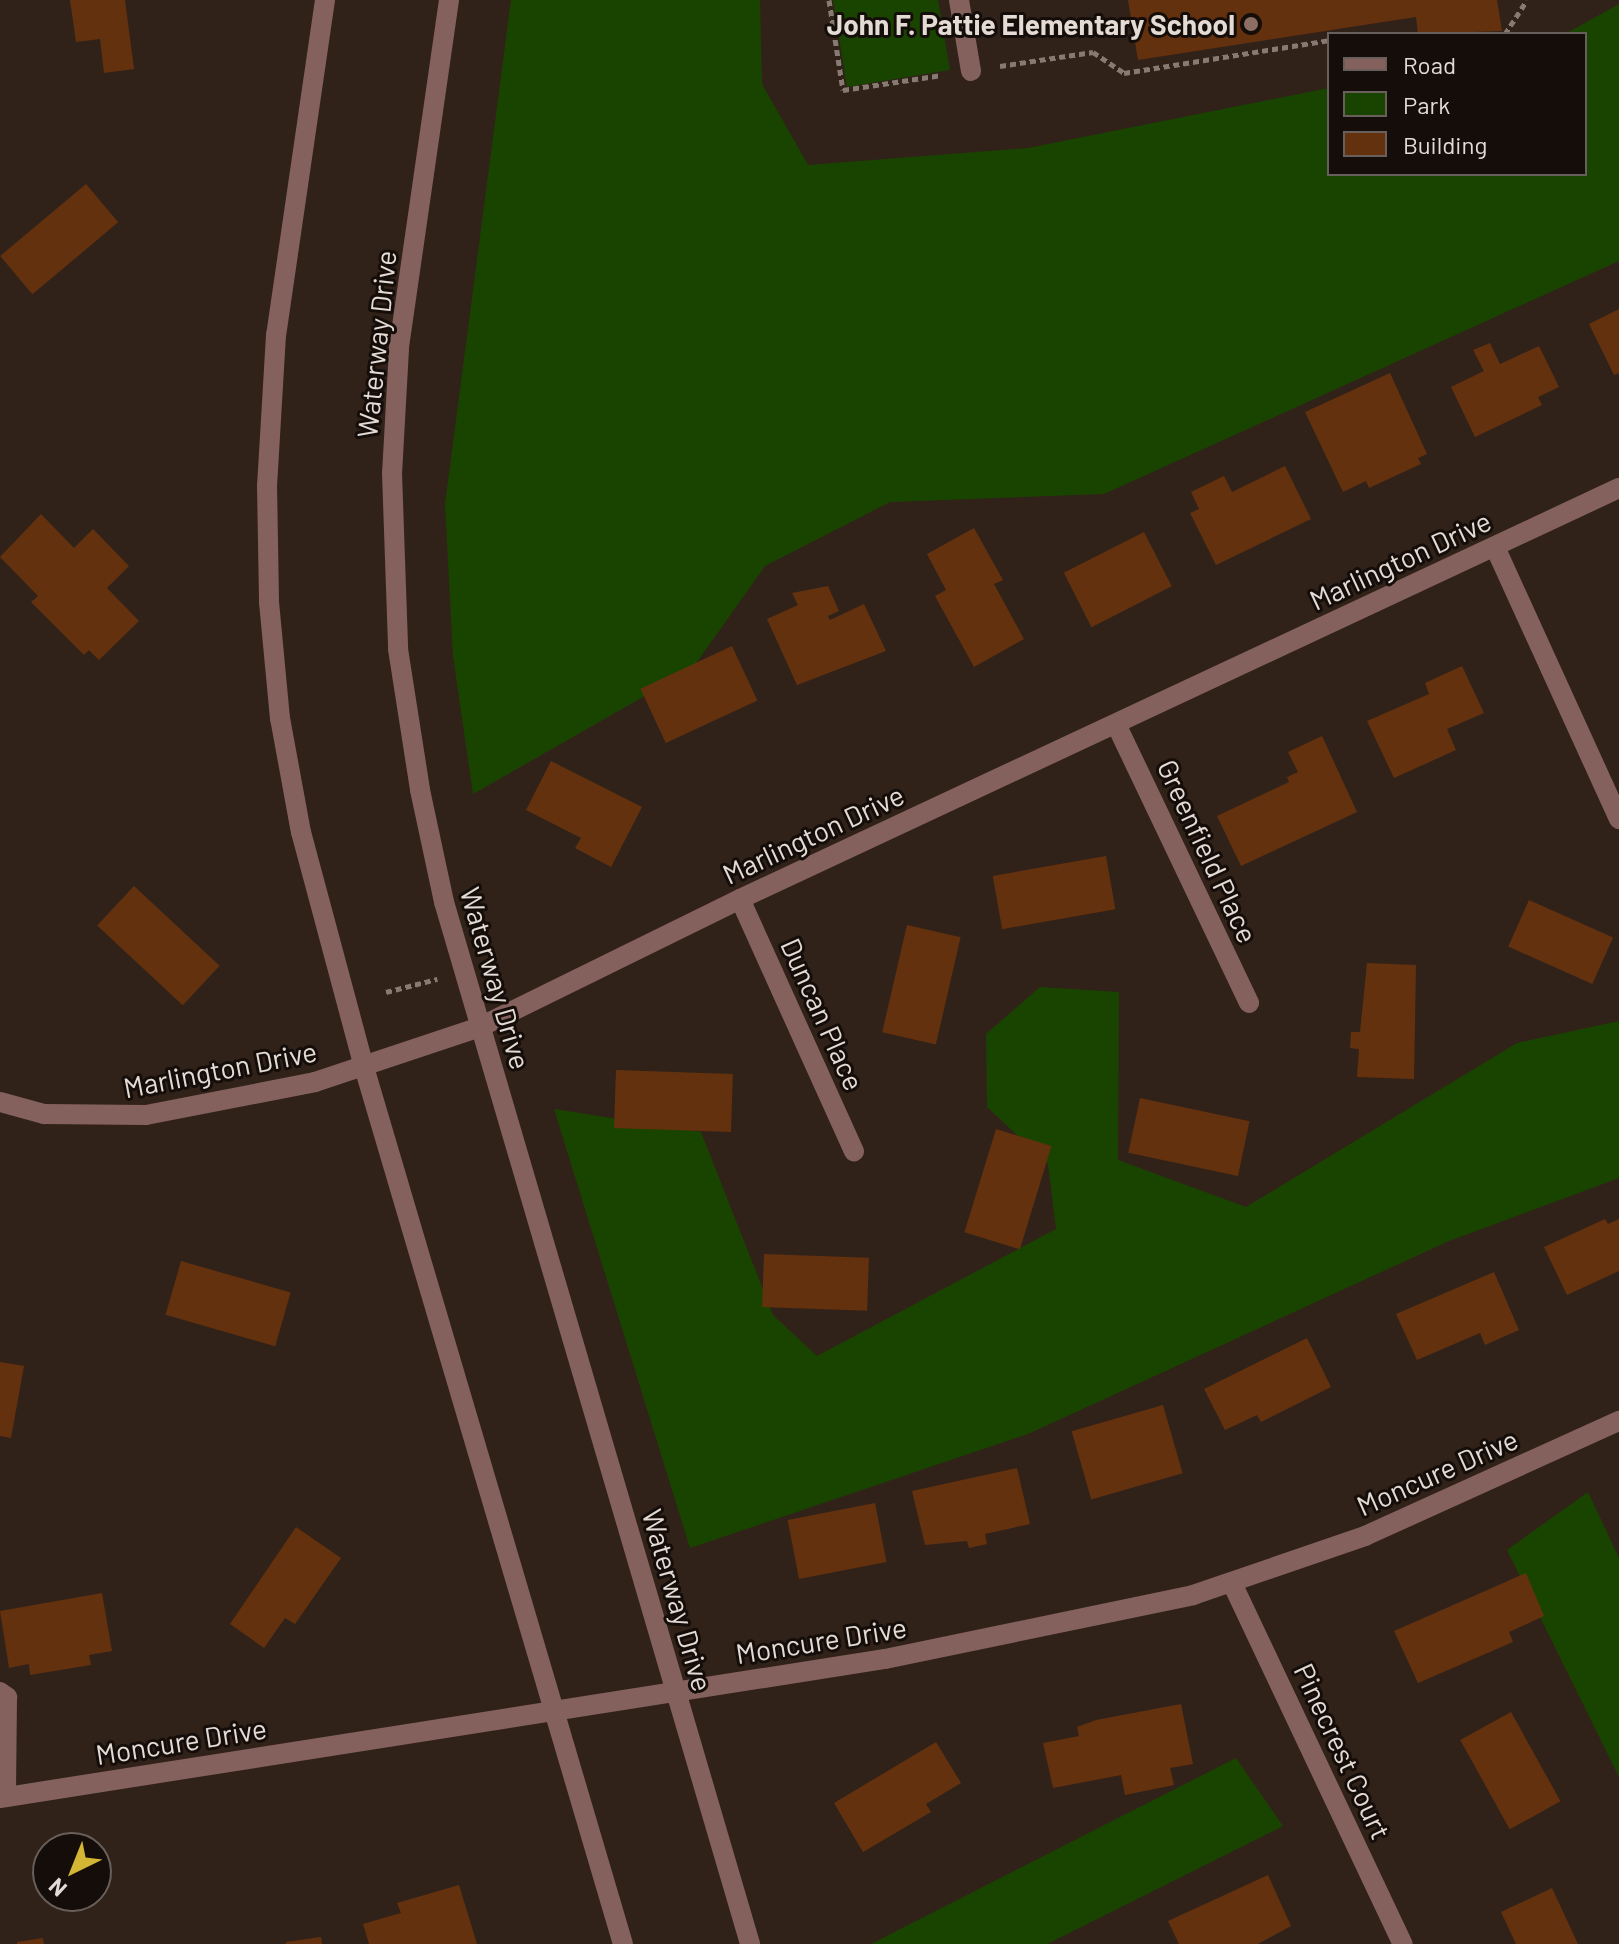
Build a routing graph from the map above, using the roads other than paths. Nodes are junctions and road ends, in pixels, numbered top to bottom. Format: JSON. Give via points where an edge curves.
{"nodes":[{"id":1,"x":325,"y":0,"type":"edge"},
{"id":2,"x":449,"y":0,"type":"edge"},
{"id":3,"x":959,"y":0,"type":"edge"},
{"id":4,"x":971,"y":71,"type":"road end"},
{"id":5,"x":1619,"y":488,"type":"edge"},
{"id":6,"x":1495,"y":547,"type":"junction"},
{"id":7,"x":1116,"y":724,"type":"junction"},
{"id":8,"x":1619,"y":819,"type":"edge"},
{"id":9,"x":740,"y":899,"type":"junction"},
{"id":10,"x":1249,"y":1003,"type":"dead end"},
{"id":11,"x":480,"y":1027,"type":"junction"},
{"id":12,"x":364,"y":1067,"type":"junction"},
{"id":13,"x":0,"y":1102,"type":"edge"},
{"id":14,"x":854,"y":1152,"type":"dead end"},
{"id":15,"x":1619,"y":1421,"type":"edge"},
{"id":16,"x":1232,"y":1583,"type":"junction"},
{"id":17,"x":0,"y":1692,"type":"edge"},
{"id":18,"x":676,"y":1692,"type":"junction"},
{"id":19,"x":555,"y":1714,"type":"junction"},
{"id":20,"x":3,"y":1798,"type":"edge"},
{"id":21,"x":623,"y":1944,"type":"edge"},
{"id":22,"x":750,"y":1944,"type":"edge"},
{"id":23,"x":1403,"y":1944,"type":"edge"}],
"edges":[{"from":1,"to":12,"type":"street","via":[[276,335],[267,485],[269,602],[280,718],[301,832]]},
{"from":2,"to":11,"type":"street","name":"Waterway Drive","via":[[399,349],[392,572],[420,790],[444,902]]},
{"from":3,"to":4,"type":"street"},
{"from":5,"to":6,"type":"street","name":"Marlington Drive"},
{"from":6,"to":7,"type":"street","name":"Marlington Drive"},
{"from":6,"to":8,"type":"street"},
{"from":7,"to":9,"type":"street","name":"Marlington Drive"},
{"from":7,"to":10,"type":"street","name":"Greenfield Place"},
{"from":9,"to":11,"type":"street","name":"Marlington Drive"},
{"from":9,"to":14,"type":"street","name":"Duncan Place"},
{"from":11,"to":12,"type":"street","name":"Marlington Drive"},
{"from":11,"to":18,"type":"street","name":"Waterway Drive"},
{"from":12,"to":13,"type":"street","name":"Marlington Drive","via":[[255,1097],[146,1115],[44,1114]]},
{"from":12,"to":19,"type":"street"},
{"from":15,"to":16,"type":"street","name":"Moncure Drive","via":[[1389,1526]]},
{"from":16,"to":18,"type":"street","name":"Moncure Drive","via":[[1027,1633]]},
{"from":16,"to":23,"type":"street","name":"Pinecrest Court"},
{"from":17,"to":20,"type":"street","via":[[7,1697]]},
{"from":18,"to":19,"type":"street","name":"Moncure Drive"},
{"from":18,"to":22,"type":"street","name":"Waterway Drive"},
{"from":19,"to":20,"type":"street","name":"Moncure Drive"},
{"from":19,"to":21,"type":"street"}]}
